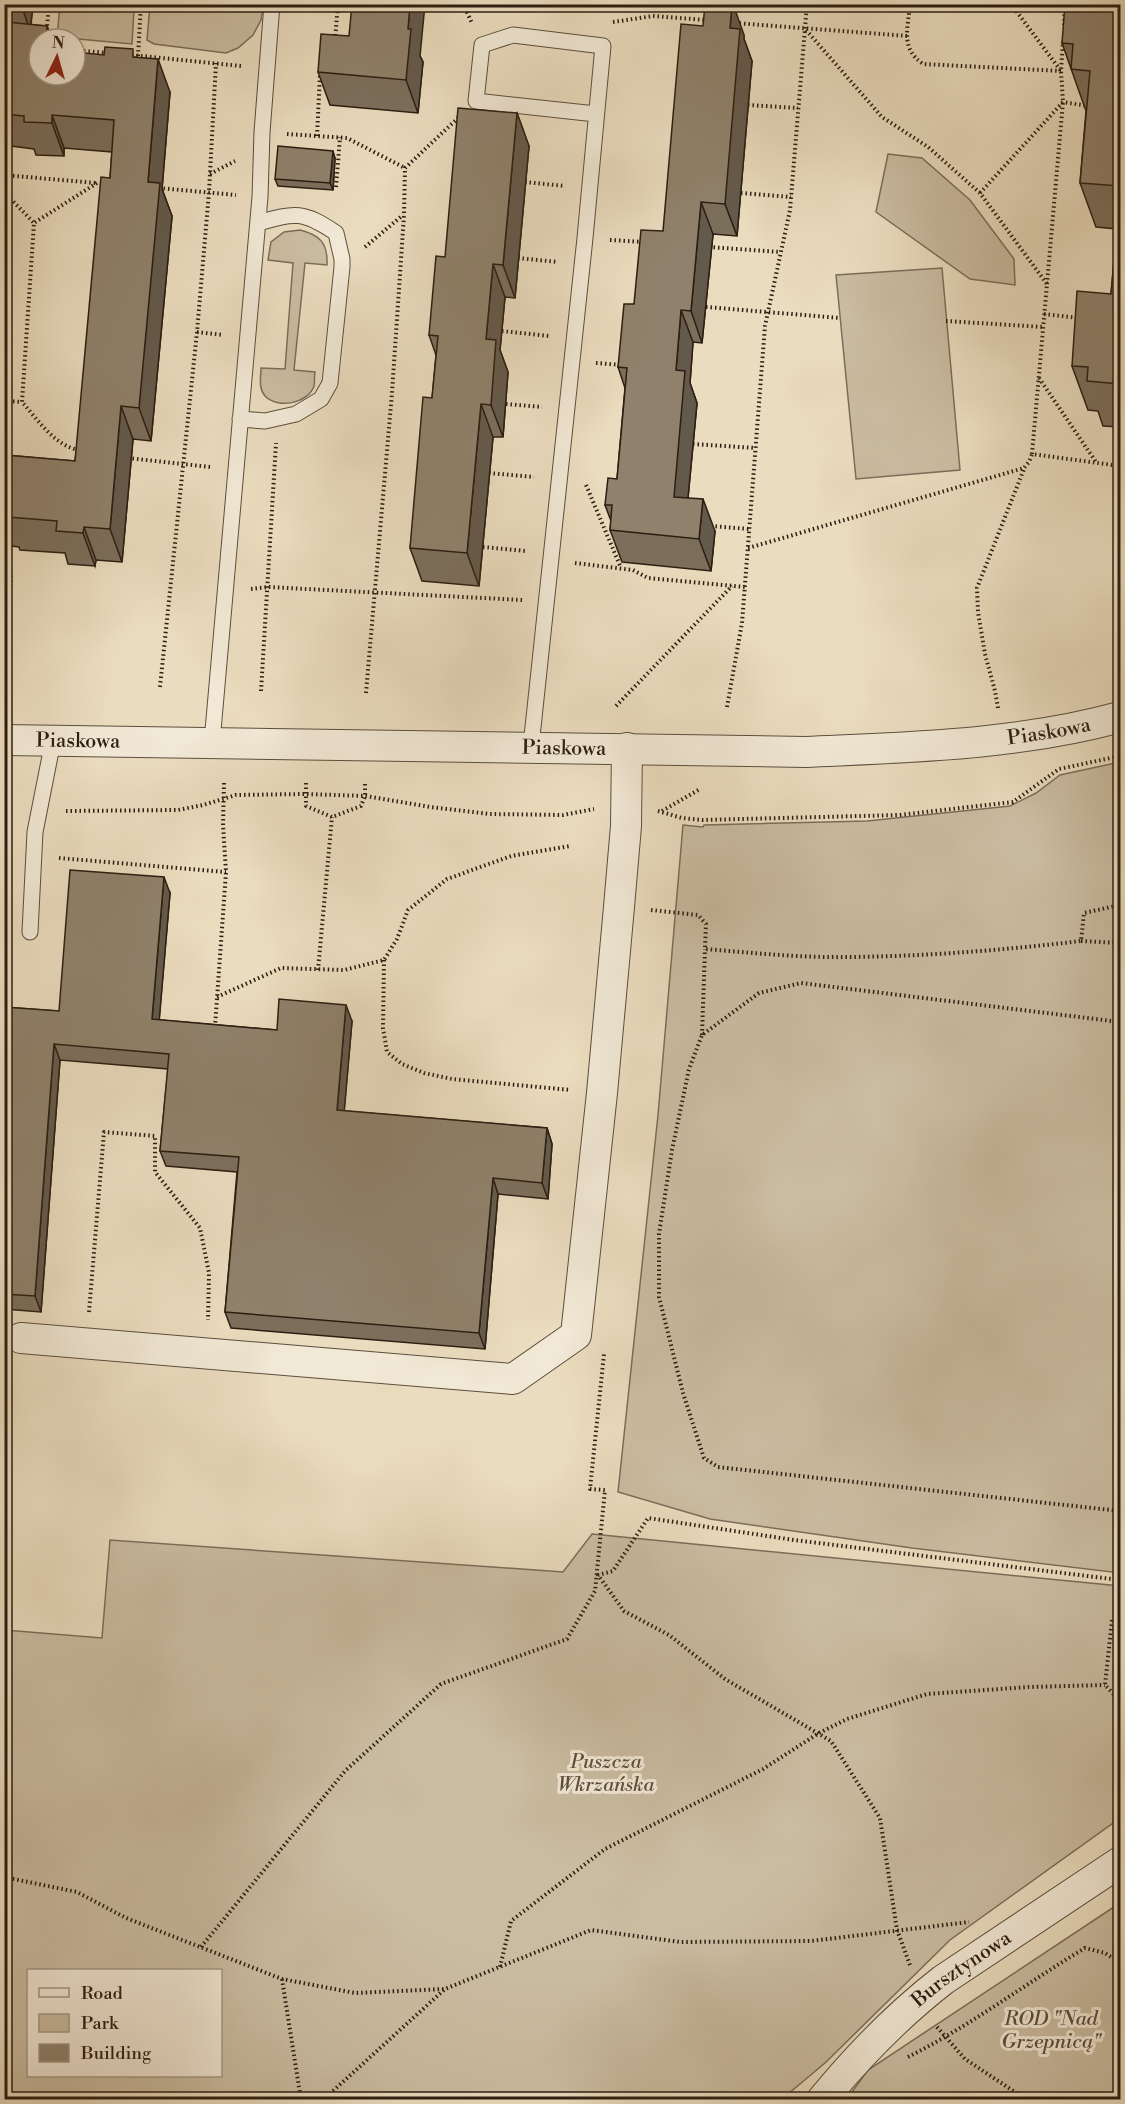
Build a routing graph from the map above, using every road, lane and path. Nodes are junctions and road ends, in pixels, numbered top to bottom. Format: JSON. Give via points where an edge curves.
{"nodes":[{"id":1,"x":49,"y":4,"type":"edge"},
{"id":2,"x":141,"y":4,"type":"edge"},
{"id":3,"x":272,"y":4,"type":"edge"},
{"id":4,"x":338,"y":4,"type":"edge"},
{"id":5,"x":807,"y":4,"type":"edge"},
{"id":6,"x":910,"y":4,"type":"edge"},
{"id":7,"x":1011,"y":4,"type":"edge"},
{"id":8,"x":1065,"y":4,"type":"edge"},
{"id":9,"x":712,"y":21,"type":"edge"},
{"id":10,"x":723,"y":22,"type":"edge"},
{"id":11,"x":604,"y":24,"type":"dead end"},
{"id":12,"x":47,"y":27,"type":"edge"},
{"id":13,"x":1064,"y":27,"type":"edge"},
{"id":14,"x":805,"y":30,"type":"junction"},
{"id":15,"x":908,"y":36,"type":"junction"},
{"id":16,"x":1063,"y":38,"type":"edge"},
{"id":17,"x":335,"y":46,"type":"edge"},
{"id":18,"x":87,"y":51,"type":"edge"},
{"id":19,"x":117,"y":54,"type":"edge"},
{"id":20,"x":127,"y":55,"type":"edge"},
{"id":21,"x":138,"y":56,"type":"junction"},
{"id":22,"x":216,"y":63,"type":"junction"},
{"id":23,"x":266,"y":68,"type":"junction"},
{"id":24,"x":1061,"y":71,"type":"junction"},
{"id":25,"x":320,"y":72,"type":"edge"},
{"id":26,"x":476,"y":101,"type":"junction"},
{"id":27,"x":1063,"y":102,"type":"junction"},
{"id":28,"x":748,"y":105,"type":"dead end"},
{"id":29,"x":1088,"y":106,"type":"edge"},
{"id":30,"x":798,"y":108,"type":"junction"},
{"id":31,"x":596,"y":114,"type":"junction"},
{"id":32,"x":262,"y":132,"type":"junction"},
{"id":33,"x":316,"y":136,"type":"junction"},
{"id":34,"x":340,"y":137,"type":"junction"},
{"id":35,"x":405,"y":168,"type":"junction"},
{"id":36,"x":4,"y":175,"type":"edge"},
{"id":37,"x":525,"y":182,"type":"dead end"},
{"id":38,"x":97,"y":183,"type":"junction"},
{"id":39,"x":108,"y":184,"type":"edge"},
{"id":40,"x":153,"y":187,"type":"edge"},
{"id":41,"x":336,"y":187,"type":"dead end"},
{"id":42,"x":590,"y":188,"type":"junction"},
{"id":43,"x":4,"y":192,"type":"edge"},
{"id":44,"x":209,"y":192,"type":"junction"},
{"id":45,"x":741,"y":193,"type":"dead end"},
{"id":46,"x":980,"y":193,"type":"junction"},
{"id":47,"x":260,"y":197,"type":"junction"},
{"id":48,"x":791,"y":197,"type":"junction"},
{"id":49,"x":404,"y":215,"type":"junction"},
{"id":50,"x":34,"y":223,"type":"junction"},
{"id":51,"x":258,"y":223,"type":"junction"},
{"id":52,"x":585,"y":238,"type":"junction"},
{"id":53,"x":654,"y":243,"type":"edge"},
{"id":54,"x":700,"y":246,"type":"edge"},
{"id":55,"x":780,"y":252,"type":"junction"},
{"id":56,"x":518,"y":258,"type":"dead end"},
{"id":57,"x":582,"y":265,"type":"junction"},
{"id":58,"x":342,"y":267,"type":"junction"},
{"id":59,"x":1047,"y":284,"type":"junction"},
{"id":60,"x":706,"y":307,"type":"dead end"},
{"id":61,"x":768,"y":312,"type":"junction"},
{"id":62,"x":1044,"y":314,"type":"junction"},
{"id":63,"x":840,"y":318,"type":"dead end"},
{"id":64,"x":1088,"y":319,"type":"edge"},
{"id":65,"x":946,"y":321,"type":"dead end"},
{"id":66,"x":1043,"y":327,"type":"junction"},
{"id":67,"x":502,"y":331,"type":"dead end"},
{"id":68,"x":574,"y":338,"type":"junction"},
{"id":69,"x":572,"y":360,"type":"junction"},
{"id":70,"x":633,"y":366,"type":"edge"},
{"id":71,"x":1039,"y":377,"type":"junction"},
{"id":72,"x":4,"y":401,"type":"edge"},
{"id":73,"x":22,"y":402,"type":"junction"},
{"id":74,"x":506,"y":404,"type":"dead end"},
{"id":75,"x":566,"y":409,"type":"junction"},
{"id":76,"x":278,"y":418,"type":"junction"},
{"id":77,"x":240,"y":419,"type":"junction"},
{"id":78,"x":693,"y":444,"type":"dead end"},
{"id":79,"x":755,"y":448,"type":"junction"},
{"id":80,"x":90,"y":452,"type":"edge"},
{"id":81,"x":1032,"y":454,"type":"junction"},
{"id":82,"x":120,"y":457,"type":"edge"},
{"id":83,"x":1096,"y":462,"type":"junction"},
{"id":84,"x":183,"y":464,"type":"junction"},
{"id":85,"x":1120,"y":466,"type":"edge"},
{"id":86,"x":1024,"y":468,"type":"junction"},
{"id":87,"x":235,"y":469,"type":"junction"},
{"id":88,"x":489,"y":473,"type":"dead end"},
{"id":89,"x":559,"y":480,"type":"junction"},
{"id":90,"x":586,"y":484,"type":"dead end"},
{"id":91,"x":707,"y":525,"type":"dead end"},
{"id":92,"x":748,"y":529,"type":"junction"},
{"id":93,"x":483,"y":547,"type":"dead end"},
{"id":94,"x":748,"y":548,"type":"junction"},
{"id":95,"x":550,"y":557,"type":"junction"},
{"id":96,"x":621,"y":568,"type":"junction"},
{"id":97,"x":11,"y":576,"type":"dead end"},
{"id":98,"x":732,"y":586,"type":"junction"},
{"id":99,"x":268,"y":587,"type":"junction"},
{"id":100,"x":745,"y":587,"type":"junction"},
{"id":101,"x":376,"y":592,"type":"junction"},
{"id":102,"x":224,"y":593,"type":"junction"},
{"id":103,"x":545,"y":601,"type":"junction"},
{"id":104,"x":4,"y":671,"type":"edge"},
{"id":105,"x":160,"y":687,"type":"dead end"},
{"id":106,"x":261,"y":690,"type":"dead end"},
{"id":107,"x":366,"y":693,"type":"dead end"},
{"id":108,"x":616,"y":706,"type":"dead end"},
{"id":109,"x":727,"y":707,"type":"dead end"},
{"id":110,"x":998,"y":713,"type":"dead end"},
{"id":111,"x":1120,"y":717,"type":"edge"},
{"id":112,"x":4,"y":740,"type":"edge"},
{"id":113,"x":53,"y":741,"type":"junction"},
{"id":114,"x":212,"y":742,"type":"junction"},
{"id":115,"x":531,"y":746,"type":"junction"},
{"id":116,"x":627,"y":748,"type":"junction"},
{"id":117,"x":1120,"y":756,"type":"edge"},
{"id":118,"x":224,"y":783,"type":"dead end"},
{"id":119,"x":306,"y":783,"type":"dead end"},
{"id":120,"x":365,"y":783,"type":"dead end"},
{"id":121,"x":700,"y":789,"type":"dead end"},
{"id":122,"x":306,"y":794,"type":"junction"},
{"id":123,"x":365,"y":796,"type":"junction"},
{"id":124,"x":224,"y":799,"type":"junction"},
{"id":125,"x":4,"y":810,"type":"edge"},
{"id":126,"x":40,"y":811,"type":"junction"},
{"id":127,"x":662,"y":812,"type":"junction"},
{"id":128,"x":626,"y":816,"type":"junction"},
{"id":129,"x":332,"y":817,"type":"junction"},
{"id":130,"x":570,"y":846,"type":"dead end"},
{"id":131,"x":35,"y":856,"type":"junction"},
{"id":132,"x":226,"y":872,"type":"junction"},
{"id":133,"x":1120,"y":905,"type":"edge"},
{"id":134,"x":619,"y":907,"type":"junction"},
{"id":135,"x":30,"y":932,"type":"dead end"},
{"id":136,"x":1081,"y":941,"type":"junction"},
{"id":137,"x":1120,"y":943,"type":"edge"},
{"id":138,"x":705,"y":949,"type":"junction"},
{"id":139,"x":384,"y":960,"type":"junction"},
{"id":140,"x":318,"y":970,"type":"junction"},
{"id":141,"x":217,"y":997,"type":"junction"},
{"id":142,"x":1120,"y":1022,"type":"edge"},
{"id":143,"x":215,"y":1029,"type":"edge"},
{"id":144,"x":702,"y":1035,"type":"junction"},
{"id":145,"x":602,"y":1093,"type":"junction"},
{"id":146,"x":21,"y":1338,"type":"dead end"},
{"id":147,"x":87,"y":1343,"type":"junction"},
{"id":148,"x":208,"y":1353,"type":"junction"},
{"id":149,"x":603,"y":1358,"type":"dead end"},
{"id":150,"x":1120,"y":1511,"type":"edge"},
{"id":151,"x":598,"y":1575,"type":"junction"},
{"id":152,"x":1120,"y":1580,"type":"edge"},
{"id":153,"x":1112,"y":1620,"type":"dead end"},
{"id":154,"x":1105,"y":1685,"type":"junction"},
{"id":155,"x":1120,"y":1701,"type":"edge"},
{"id":156,"x":819,"y":1733,"type":"junction"},
{"id":157,"x":1120,"y":1862,"type":"edge"},
{"id":158,"x":4,"y":1877,"type":"edge"},
{"id":159,"x":975,"y":1921,"type":"dead end"},
{"id":160,"x":897,"y":1930,"type":"junction"},
{"id":161,"x":201,"y":1947,"type":"junction"},
{"id":162,"x":1120,"y":1963,"type":"edge"},
{"id":163,"x":500,"y":1967,"type":"junction"},
{"id":164,"x":282,"y":1979,"type":"junction"},
{"id":165,"x":445,"y":1989,"type":"junction"},
{"id":166,"x":921,"y":1997,"type":"junction"},
{"id":167,"x":935,"y":2025,"type":"dead end"},
{"id":168,"x":946,"y":2038,"type":"junction"},
{"id":169,"x":900,"y":2062,"type":"dead end"},
{"id":170,"x":301,"y":2100,"type":"edge"},
{"id":171,"x":323,"y":2100,"type":"edge"},
{"id":172,"x":822,"y":2100,"type":"edge"},
{"id":173,"x":1027,"y":2100,"type":"edge"}],
"edges":[{"from":1,"to":12,"type":"path"},
{"from":2,"to":21,"type":"path"},
{"from":3,"to":23,"type":"lane"},
{"from":4,"to":17,"type":"path"},
{"from":5,"to":14,"type":"path"},
{"from":6,"to":15,"type":"path"},
{"from":7,"to":24,"type":"path"},
{"from":8,"to":13,"type":"path"},
{"from":9,"to":11,"type":"path","via":[[653,16]]},
{"from":10,"to":14,"type":"path"},
{"from":14,"to":15,"type":"path"},
{"from":14,"to":30,"type":"path"},
{"from":14,"to":46,"type":"path","via":[[882,117],[928,147]]},
{"from":15,"to":24,"type":"path","via":[[912,56],[923,64]]},
{"from":16,"to":24,"type":"path"},
{"from":18,"to":19,"type":"path"},
{"from":20,"to":21,"type":"path"},
{"from":21,"to":22,"type":"path"},
{"from":22,"to":23,"type":"path"},
{"from":22,"to":44,"type":"path"},
{"from":23,"to":32,"type":"lane"},
{"from":24,"to":27,"type":"path"},
{"from":25,"to":33,"type":"path"},
{"from":26,"to":31,"type":"lane"},
{"from":26,"to":31,"type":"lane","via":[[482,45],[513,36],[524,37],[603,46]]},
{"from":26,"to":35,"type":"path"},
{"from":27,"to":29,"type":"path"},
{"from":27,"to":46,"type":"path"},
{"from":27,"to":59,"type":"path"},
{"from":28,"to":30,"type":"path"},
{"from":30,"to":48,"type":"path"},
{"from":31,"to":42,"type":"lane"},
{"from":32,"to":33,"type":"path"},
{"from":32,"to":47,"type":"lane"},
{"from":33,"to":34,"type":"path"},
{"from":34,"to":35,"type":"path"},
{"from":34,"to":41,"type":"path"},
{"from":35,"to":49,"type":"path"},
{"from":36,"to":38,"type":"path"},
{"from":37,"to":42,"type":"path"},
{"from":38,"to":39,"type":"path"},
{"from":38,"to":50,"type":"path"},
{"from":40,"to":44,"type":"path"},
{"from":42,"to":52,"type":"lane"},
{"from":43,"to":50,"type":"path"},
{"from":44,"to":47,"type":"path"},
{"from":44,"to":84,"type":"path"},
{"from":45,"to":48,"type":"path"},
{"from":46,"to":59,"type":"path"},
{"from":47,"to":51,"type":"lane"},
{"from":48,"to":55,"type":"path"},
{"from":49,"to":58,"type":"path"},
{"from":49,"to":101,"type":"path"},
{"from":50,"to":73,"type":"path"},
{"from":51,"to":58,"type":"lane","via":[[287,214],[313,218],[336,233]]},
{"from":51,"to":77,"type":"lane"},
{"from":52,"to":53,"type":"path"},
{"from":52,"to":57,"type":"lane"},
{"from":54,"to":55,"type":"path"},
{"from":55,"to":61,"type":"path"},
{"from":56,"to":57,"type":"path"},
{"from":57,"to":68,"type":"lane"},
{"from":58,"to":76,"type":"lane","via":[[330,382],[321,399],[296,414]]},
{"from":59,"to":62,"type":"path"},
{"from":60,"to":61,"type":"path"},
{"from":61,"to":63,"type":"path"},
{"from":61,"to":79,"type":"path"},
{"from":62,"to":64,"type":"path"},
{"from":62,"to":66,"type":"path"},
{"from":65,"to":66,"type":"path"},
{"from":66,"to":71,"type":"path"},
{"from":67,"to":68,"type":"path"},
{"from":68,"to":69,"type":"lane"},
{"from":69,"to":70,"type":"path"},
{"from":69,"to":75,"type":"lane"},
{"from":71,"to":81,"type":"path"},
{"from":71,"to":83,"type":"path"},
{"from":72,"to":73,"type":"path"},
{"from":73,"to":80,"type":"path","via":[[50,434],[70,449]]},
{"from":74,"to":75,"type":"path"},
{"from":75,"to":89,"type":"lane"},
{"from":76,"to":77,"type":"lane"},
{"from":76,"to":99,"type":"path"},
{"from":77,"to":87,"type":"lane"},
{"from":78,"to":79,"type":"path"},
{"from":79,"to":92,"type":"path"},
{"from":81,"to":83,"type":"path"},
{"from":81,"to":86,"type":"path"},
{"from":82,"to":84,"type":"path"},
{"from":83,"to":85,"type":"path"},
{"from":84,"to":87,"type":"path"},
{"from":84,"to":105,"type":"path"},
{"from":86,"to":94,"type":"path"},
{"from":86,"to":110,"type":"path","via":[[977,588],[985,654]]},
{"from":87,"to":102,"type":"lane"},
{"from":88,"to":89,"type":"path"},
{"from":89,"to":95,"type":"lane"},
{"from":90,"to":96,"type":"path"},
{"from":91,"to":92,"type":"path"},
{"from":92,"to":94,"type":"path"},
{"from":93,"to":95,"type":"path"},
{"from":94,"to":100,"type":"path"},
{"from":95,"to":96,"type":"path"},
{"from":95,"to":103,"type":"lane"},
{"from":96,"to":98,"type":"path","via":[[648,578]]},
{"from":97,"to":104,"type":"path"},
{"from":98,"to":100,"type":"path"},
{"from":98,"to":108,"type":"path"},
{"from":99,"to":101,"type":"path"},
{"from":99,"to":102,"type":"path"},
{"from":99,"to":106,"type":"path"},
{"from":100,"to":109,"type":"path"},
{"from":101,"to":103,"type":"path"},
{"from":101,"to":107,"type":"path"},
{"from":102,"to":114,"type":"lane"},
{"from":103,"to":115,"type":"lane"},
{"from":111,"to":116,"type":"street","name":"Piaskowa","via":[[1026,736],[925,747],[806,752]]},
{"from":112,"to":113,"type":"street","name":"Piaskowa"},
{"from":113,"to":114,"type":"street","name":"Piaskowa"},
{"from":113,"to":126,"type":"lane"},
{"from":114,"to":115,"type":"street","name":"Piaskowa"},
{"from":115,"to":116,"type":"street","name":"Piaskowa"},
{"from":116,"to":128,"type":"street"},
{"from":117,"to":127,"type":"path","via":[[1059,769],[1013,802],[899,815],[702,820]]},
{"from":118,"to":124,"type":"path"},
{"from":119,"to":122,"type":"path"},
{"from":120,"to":123,"type":"path"},
{"from":121,"to":127,"type":"path"},
{"from":122,"to":123,"type":"path"},
{"from":122,"to":124,"type":"path","via":[[236,795]]},
{"from":122,"to":129,"type":"path","via":[[306,806]]},
{"from":123,"to":128,"type":"path","via":[[490,814],[563,815],[608,807]]},
{"from":123,"to":129,"type":"path","via":[[361,806]]},
{"from":124,"to":126,"type":"path","via":[[178,810]]},
{"from":124,"to":132,"type":"path"},
{"from":125,"to":126,"type":"path"},
{"from":126,"to":131,"type":"lane"},
{"from":127,"to":128,"type":"path"},
{"from":127,"to":128,"type":"path","via":[[646,808]]},
{"from":128,"to":134,"type":"street"},
{"from":129,"to":140,"type":"path"},
{"from":130,"to":139,"type":"path","via":[[511,856],[447,879],[408,910]]},
{"from":131,"to":132,"type":"path"},
{"from":131,"to":135,"type":"lane"},
{"from":132,"to":141,"type":"path"},
{"from":133,"to":136,"type":"path","via":[[1084,913]]},
{"from":134,"to":138,"type":"path","via":[[698,915],[706,924]]},
{"from":134,"to":145,"type":"street"},
{"from":136,"to":137,"type":"path"},
{"from":136,"to":138,"type":"path","via":[[941,954],[850,957]]},
{"from":138,"to":144,"type":"path"},
{"from":139,"to":140,"type":"path","via":[[344,970]]},
{"from":139,"to":145,"type":"path","via":[[383,1028],[387,1052],[402,1064],[452,1079]]},
{"from":140,"to":141,"type":"path","via":[[281,968]]},
{"from":141,"to":143,"type":"path"},
{"from":142,"to":144,"type":"path","via":[[801,983],[759,993]]},
{"from":144,"to":150,"type":"path","via":[[689,1069],[672,1150],[659,1234],[659,1297],[704,1458],[718,1467]]},
{"from":145,"to":148,"type":"street","via":[[576,1335],[513,1378]]},
{"from":146,"to":147,"type":"street"},
{"from":147,"to":148,"type":"street"},
{"from":147,"to":148,"type":"path","via":[[104,1132],[115,1132],[155,1136],[155,1172],[200,1228],[209,1273]]},
{"from":149,"to":151,"type":"path","via":[[590,1489],[604,1490]]},
{"from":151,"to":152,"type":"path","via":[[613,1571],[648,1518]]},
{"from":151,"to":156,"type":"path","via":[[624,1611],[669,1635],[724,1679]]},
{"from":151,"to":161,"type":"path","via":[[595,1592],[567,1639],[441,1684],[345,1771]]},
{"from":153,"to":154,"type":"path"},
{"from":154,"to":155,"type":"path"},
{"from":154,"to":156,"type":"path","via":[[927,1694],[848,1719]]},
{"from":156,"to":160,"type":"path","via":[[831,1741],[880,1818]]},
{"from":156,"to":163,"type":"path","via":[[763,1769],[605,1849],[511,1921]]},
{"from":157,"to":166,"type":"street","name":"Bursztynowa"},
{"from":158,"to":161,"type":"path","via":[[77,1892],[126,1918]]},
{"from":159,"to":160,"type":"path"},
{"from":160,"to":163,"type":"path","via":[[811,1941],[692,1941],[591,1930]]},
{"from":160,"to":166,"type":"path"},
{"from":161,"to":164,"type":"path"},
{"from":162,"to":168,"type":"path","via":[[1105,1953],[1085,1948]]},
{"from":163,"to":165,"type":"path"},
{"from":164,"to":165,"type":"path","via":[[356,1993]]},
{"from":164,"to":170,"type":"path"},
{"from":165,"to":171,"type":"path"},
{"from":166,"to":172,"type":"street","name":"Bursztynowa","via":[[863,2053]]},
{"from":167,"to":168,"type":"path"},
{"from":168,"to":169,"type":"path"},
{"from":168,"to":173,"type":"path","via":[[965,2060]]}]}
